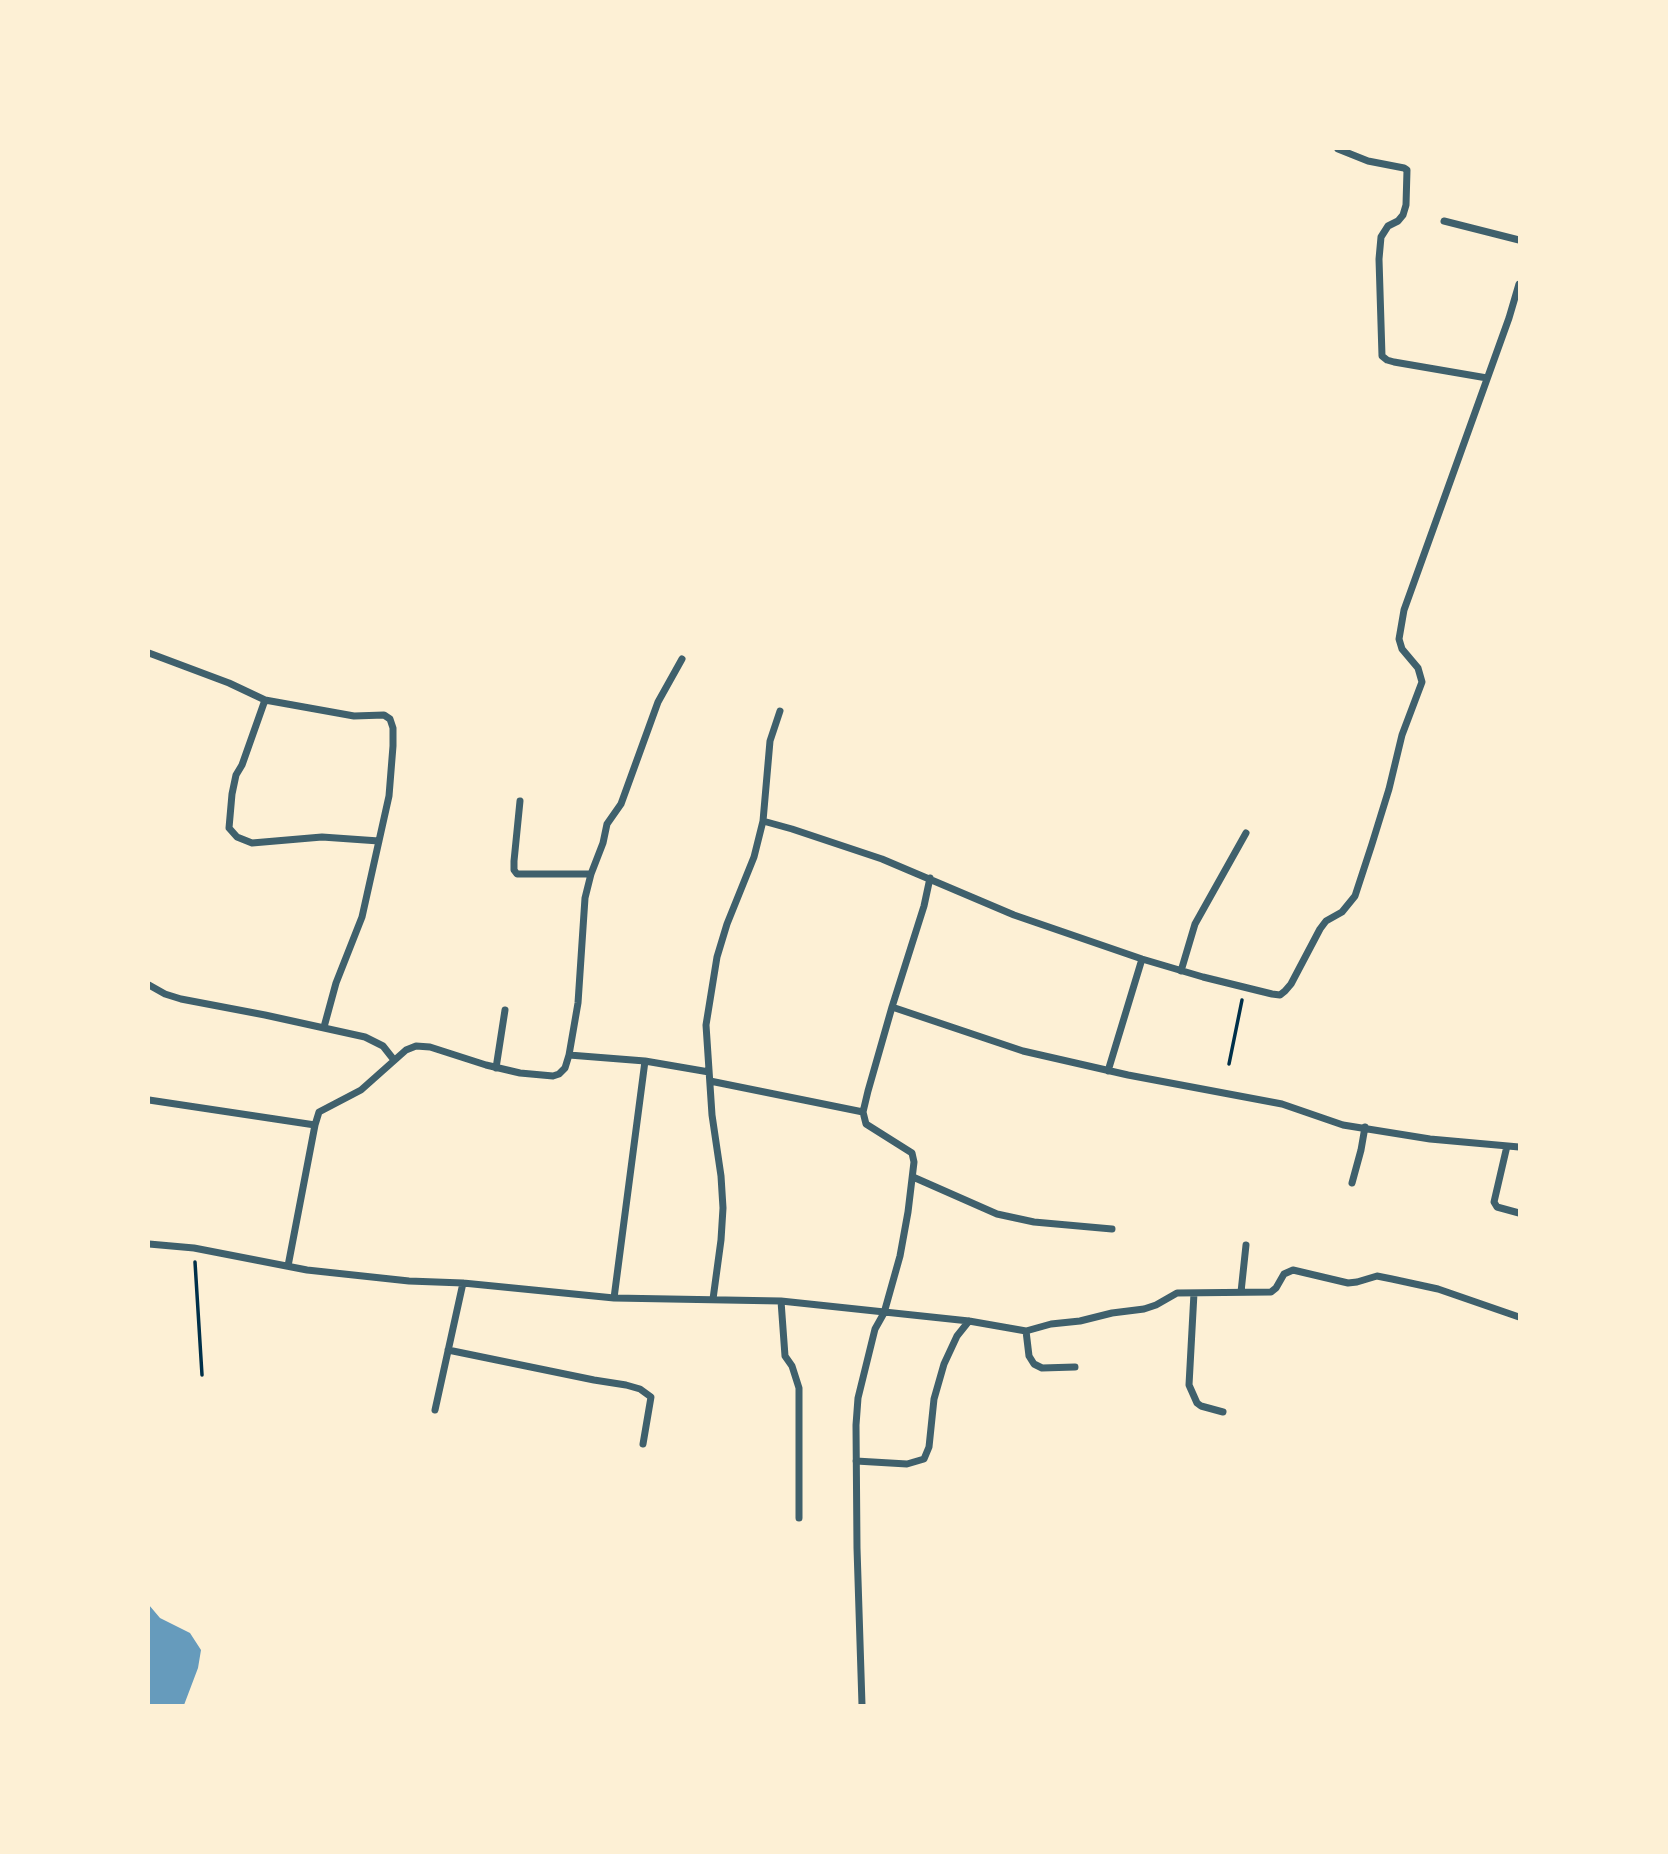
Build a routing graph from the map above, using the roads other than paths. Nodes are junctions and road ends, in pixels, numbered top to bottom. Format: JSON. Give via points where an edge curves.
{"nodes":[{"id":1,"x":1338,"y":149,"type":"edge"},
{"id":2,"x":1444,"y":221,"type":"dead end"},
{"id":3,"x":1519,"y":240,"type":"edge"},
{"id":4,"x":1519,"y":284,"type":"edge"},
{"id":5,"x":1487,"y":378,"type":"junction"},
{"id":6,"x":149,"y":653,"type":"edge"},
{"id":7,"x":682,"y":659,"type":"dead end"},
{"id":8,"x":265,"y":700,"type":"junction"},
{"id":9,"x":780,"y":710,"type":"dead end"},
{"id":10,"x":520,"y":801,"type":"dead end"},
{"id":11,"x":763,"y":821,"type":"junction"},
{"id":12,"x":1246,"y":833,"type":"dead end"},
{"id":13,"x":379,"y":841,"type":"junction"},
{"id":14,"x":591,"y":874,"type":"junction"},
{"id":15,"x":930,"y":878,"type":"junction"},
{"id":16,"x":1142,"y":959,"type":"junction"},
{"id":17,"x":1181,"y":971,"type":"junction"},
{"id":18,"x":149,"y":985,"type":"edge"},
{"id":19,"x":892,"y":1007,"type":"junction"},
{"id":20,"x":505,"y":1010,"type":"dead end"},
{"id":21,"x":324,"y":1027,"type":"junction"},
{"id":22,"x":569,"y":1055,"type":"junction"},
{"id":23,"x":394,"y":1060,"type":"junction"},
{"id":24,"x":645,"y":1061,"type":"junction"},
{"id":25,"x":496,"y":1068,"type":"junction"},
{"id":26,"x":1108,"y":1071,"type":"junction"},
{"id":27,"x":709,"y":1072,"type":"junction"},
{"id":28,"x":710,"y":1081,"type":"junction"},
{"id":29,"x":149,"y":1100,"type":"edge"},
{"id":30,"x":863,"y":1112,"type":"junction"},
{"id":31,"x":315,"y":1125,"type":"junction"},
{"id":32,"x":1365,"y":1128,"type":"junction"},
{"id":33,"x":1507,"y":1146,"type":"junction"},
{"id":34,"x":1519,"y":1147,"type":"edge"},
{"id":35,"x":913,"y":1177,"type":"junction"},
{"id":36,"x":1352,"y":1183,"type":"dead end"},
{"id":37,"x":1519,"y":1213,"type":"edge"},
{"id":38,"x":1112,"y":1229,"type":"dead end"},
{"id":39,"x":149,"y":1244,"type":"edge"},
{"id":40,"x":1246,"y":1245,"type":"dead end"},
{"id":41,"x":288,"y":1266,"type":"junction"},
{"id":42,"x":463,"y":1283,"type":"junction"},
{"id":43,"x":1241,"y":1292,"type":"junction"},
{"id":44,"x":1194,"y":1293,"type":"junction"},
{"id":45,"x":614,"y":1298,"type":"junction"},
{"id":46,"x":713,"y":1299,"type":"junction"},
{"id":47,"x":781,"y":1301,"type":"junction"},
{"id":48,"x":884,"y":1313,"type":"junction"},
{"id":49,"x":1519,"y":1317,"type":"edge"},
{"id":50,"x":969,"y":1321,"type":"junction"},
{"id":51,"x":1026,"y":1331,"type":"junction"},
{"id":52,"x":448,"y":1350,"type":"junction"},
{"id":53,"x":1075,"y":1367,"type":"dead end"},
{"id":54,"x":435,"y":1410,"type":"dead end"},
{"id":55,"x":1223,"y":1412,"type":"dead end"},
{"id":56,"x":643,"y":1444,"type":"dead end"},
{"id":57,"x":856,"y":1461,"type":"junction"},
{"id":58,"x":799,"y":1518,"type":"dead end"},
{"id":59,"x":862,"y":1705,"type":"edge"}],
"edges":[{"from":1,"to":5,"type":"street","via":[[1407,170],[1404,215],[1381,237],[1382,356]]},
{"from":2,"to":3,"type":"street"},
{"from":4,"to":5,"type":"street"},
{"from":5,"to":17,"type":"street","via":[[1404,610],[1399,639],[1422,682],[1354,896],[1320,929],[1291,984],[1280,995]]},
{"from":6,"to":8,"type":"street"},
{"from":7,"to":14,"type":"street","via":[[658,702]]},
{"from":8,"to":13,"type":"street","via":[[390,719],[389,796]]},
{"from":8,"to":13,"type":"street","via":[[236,775],[229,828],[252,843],[322,837]]},
{"from":9,"to":11,"type":"street","via":[[770,741]]},
{"from":10,"to":14,"type":"street","via":[[514,861],[517,874]]},
{"from":11,"to":15,"type":"street"},
{"from":11,"to":27,"type":"street","via":[[717,957],[706,1025]]},
{"from":12,"to":17,"type":"street","via":[[1195,924]]},
{"from":13,"to":21,"type":"street","via":[[362,917]]},
{"from":14,"to":22,"type":"street"},
{"from":15,"to":16,"type":"street","via":[[1014,915]]},
{"from":15,"to":19,"type":"street"},
{"from":16,"to":17,"type":"street"},
{"from":16,"to":26,"type":"street"},
{"from":18,"to":21,"type":"street","via":[[181,999]]},
{"from":19,"to":26,"type":"street","via":[[1024,1051]]},
{"from":19,"to":30,"type":"street"},
{"from":20,"to":25,"type":"street"},
{"from":21,"to":23,"type":"street","via":[[365,1037],[383,1046]]},
{"from":22,"to":24,"type":"street"},
{"from":22,"to":25,"type":"street","via":[[565,1068],[553,1076]]},
{"from":23,"to":25,"type":"street","via":[[422,1046]]},
{"from":23,"to":31,"type":"street","via":[[361,1090],[319,1112]]},
{"from":24,"to":27,"type":"street"},
{"from":24,"to":45,"type":"street"},
{"from":26,"to":32,"type":"street","via":[[1282,1104]]},
{"from":27,"to":28,"type":"street"},
{"from":28,"to":30,"type":"street"},
{"from":28,"to":46,"type":"street","via":[[723,1208]]},
{"from":29,"to":31,"type":"street"},
{"from":30,"to":35,"type":"street","via":[[870,1129],[912,1153]]},
{"from":31,"to":41,"type":"street"},
{"from":32,"to":33,"type":"street"},
{"from":32,"to":36,"type":"street"},
{"from":33,"to":34,"type":"street"},
{"from":33,"to":37,"type":"street","via":[[1494,1202]]},
{"from":35,"to":38,"type":"street","via":[[997,1214]]},
{"from":35,"to":48,"type":"street","via":[[900,1256]]},
{"from":39,"to":41,"type":"street"},
{"from":40,"to":43,"type":"street"},
{"from":41,"to":42,"type":"street"},
{"from":42,"to":45,"type":"street"},
{"from":42,"to":52,"type":"street"},
{"from":43,"to":44,"type":"street"},
{"from":43,"to":49,"type":"street","via":[[1271,1292],[1284,1274],[1293,1270],[1348,1283],[1377,1276],[1438,1289]]},
{"from":44,"to":51,"type":"street","via":[[1177,1293],[1144,1309]]},
{"from":44,"to":55,"type":"street","via":[[1189,1385],[1197,1403]]},
{"from":45,"to":46,"type":"street"},
{"from":46,"to":47,"type":"street"},
{"from":47,"to":48,"type":"street"},
{"from":47,"to":58,"type":"street","via":[[785,1356],[799,1388]]},
{"from":48,"to":50,"type":"street"},
{"from":48,"to":57,"type":"street","via":[[875,1329],[858,1398]]},
{"from":50,"to":51,"type":"street"},
{"from":50,"to":57,"type":"street","via":[[944,1364],[924,1459],[907,1464]]},
{"from":51,"to":53,"type":"street","via":[[1034,1364]]},
{"from":52,"to":54,"type":"street"},
{"from":52,"to":56,"type":"street","via":[[640,1389],[651,1397]]},
{"from":57,"to":59,"type":"street"}]}
